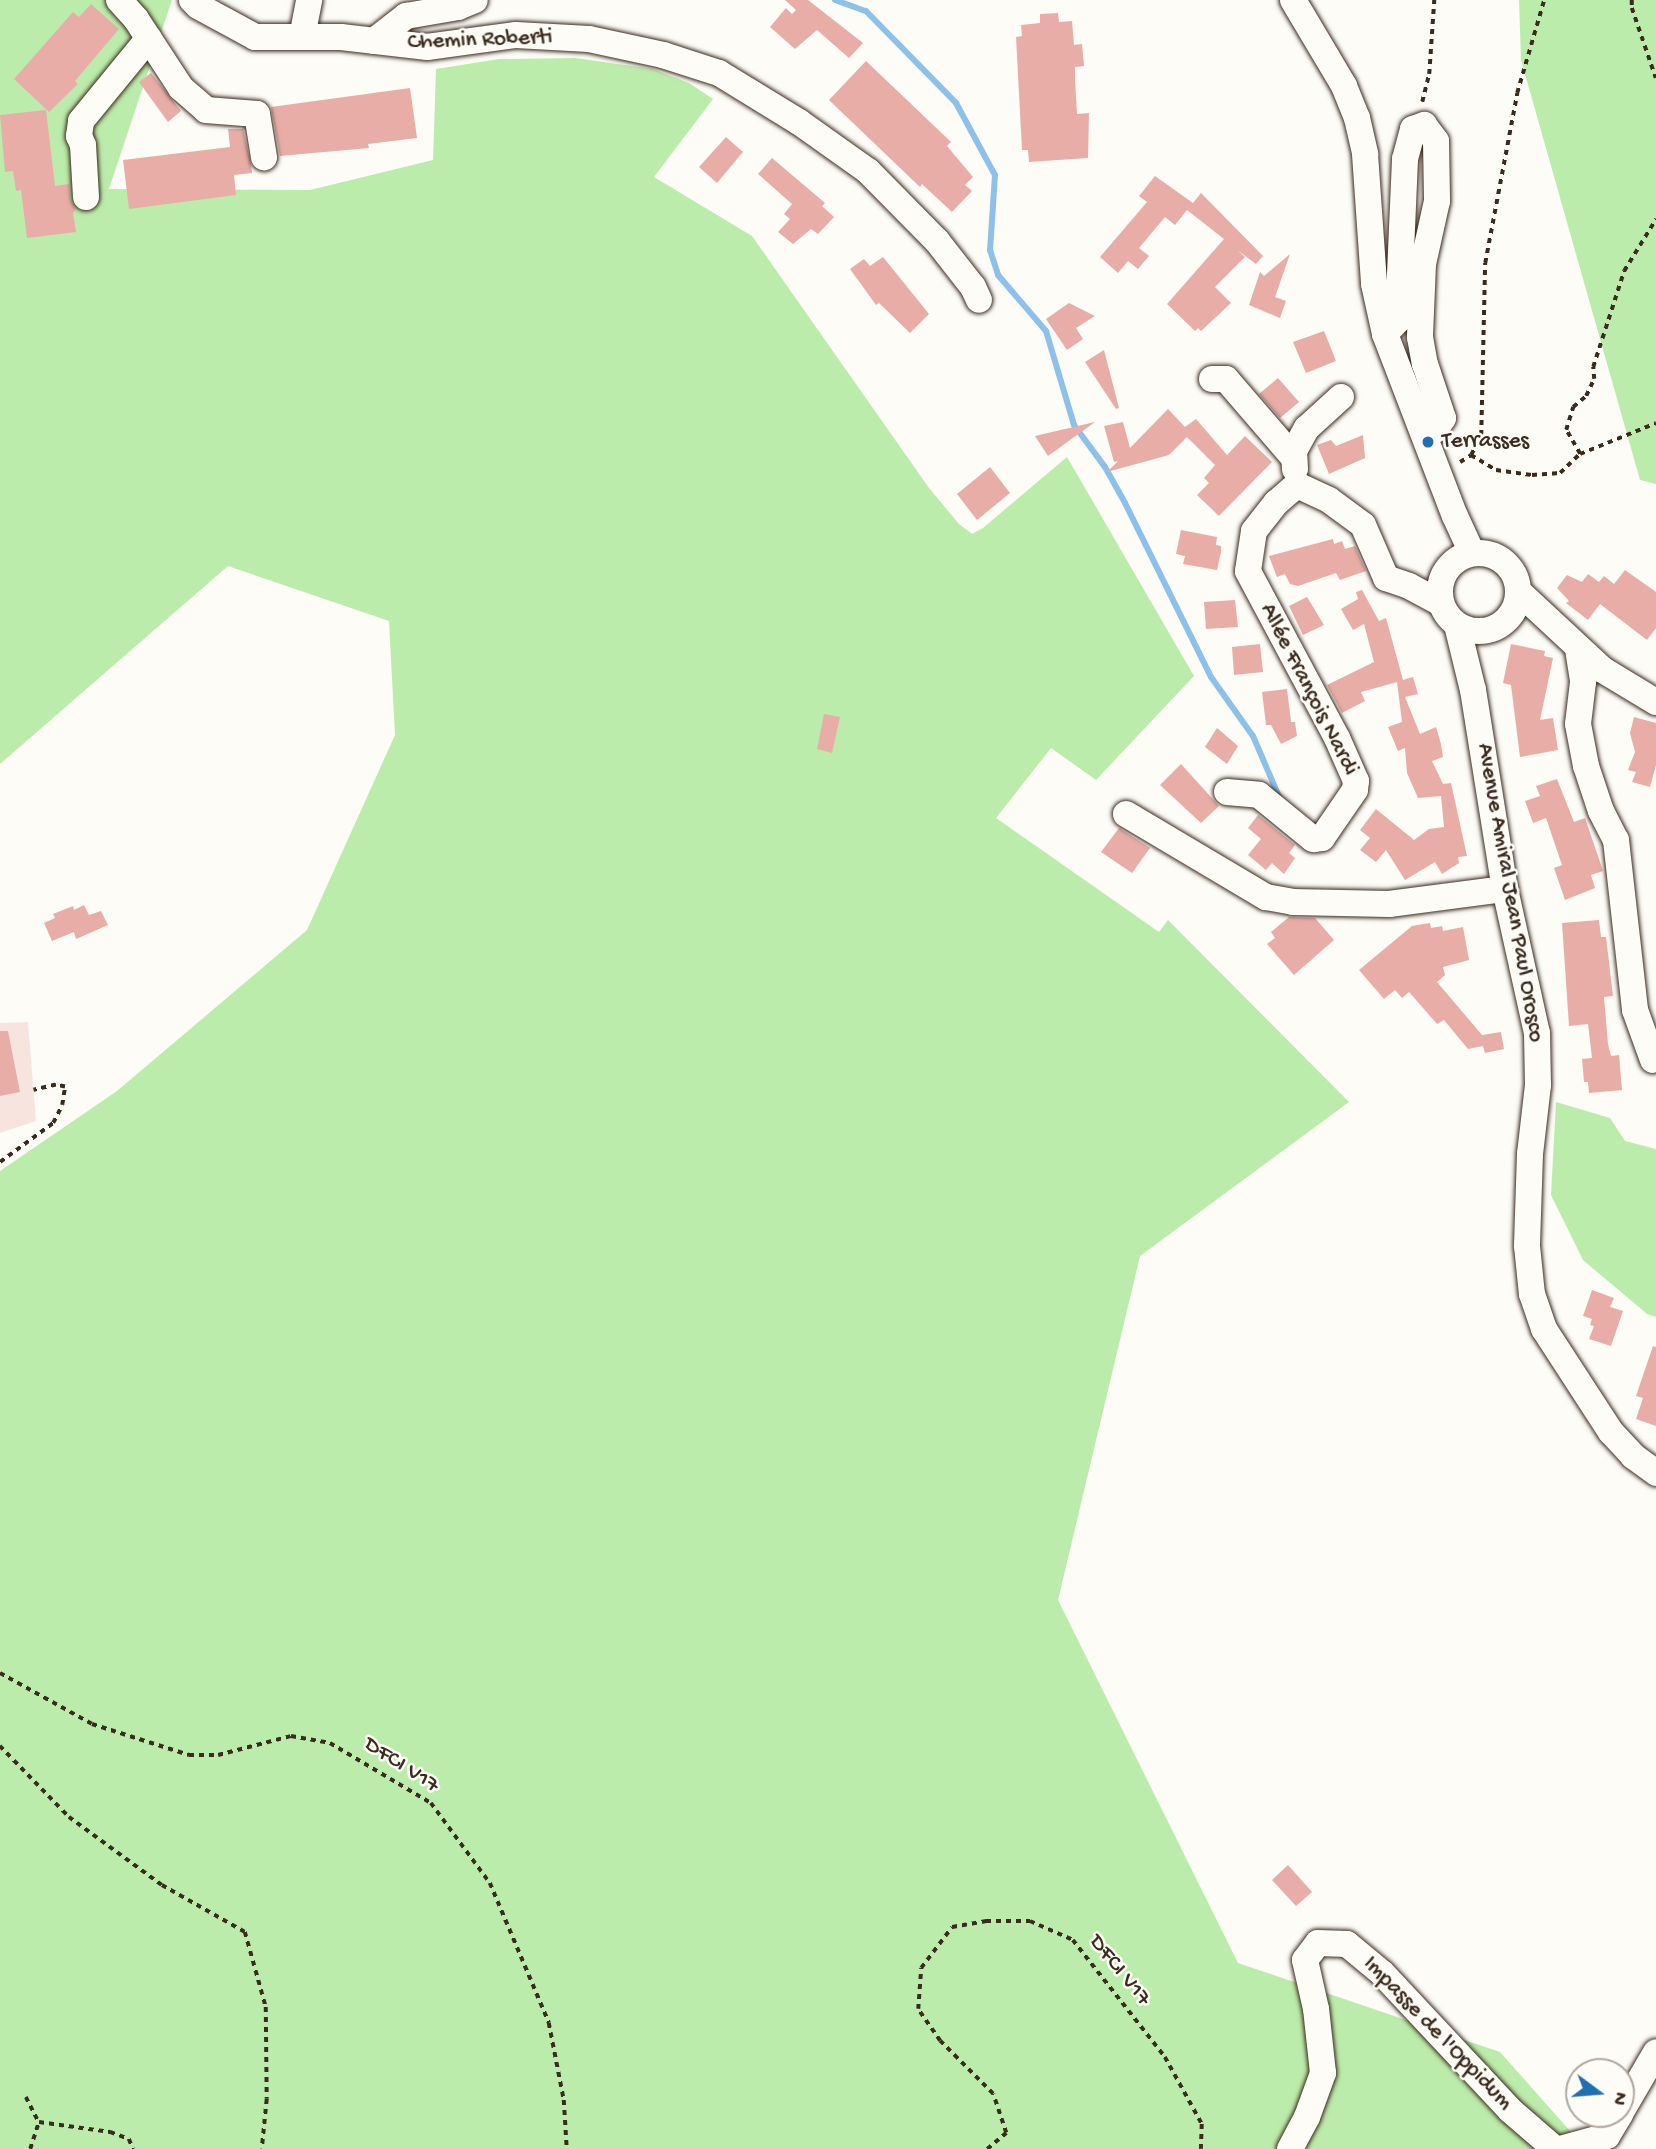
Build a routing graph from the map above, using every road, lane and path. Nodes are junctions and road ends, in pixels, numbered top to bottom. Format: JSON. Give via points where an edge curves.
{"nodes":[{"id":1,"x":119,"y":0,"type":"edge"},
{"id":2,"x":192,"y":0,"type":"edge"},
{"id":3,"x":309,"y":0,"type":"edge"},
{"id":4,"x":475,"y":0,"type":"edge"},
{"id":5,"x":1293,"y":0,"type":"edge"},
{"id":6,"x":1434,"y":0,"type":"edge"},
{"id":7,"x":1544,"y":0,"type":"edge"},
{"id":8,"x":1632,"y":0,"type":"edge"},
{"id":9,"x":302,"y":37,"type":"junction"},
{"id":10,"x":149,"y":38,"type":"junction"},
{"id":11,"x":374,"y":41,"type":"junction"},
{"id":12,"x":1656,"y":78,"type":"edge"},
{"id":13,"x":1418,"y":125,"type":"junction"},
{"id":14,"x":264,"y":157,"type":"dead end"},
{"id":15,"x":86,"y":197,"type":"dead end"},
{"id":16,"x":1656,"y":219,"type":"edge"},
{"id":17,"x":979,"y":300,"type":"dead end"},
{"id":18,"x":1385,"y":334,"type":"junction"},
{"id":19,"x":1212,"y":379,"type":"dead end"},
{"id":20,"x":1341,"y":397,"type":"dead end"},
{"id":21,"x":1656,"y":423,"type":"edge"},
{"id":22,"x":1424,"y":432,"type":"junction"},
{"id":23,"x":1580,"y":454,"type":"junction"},
{"id":24,"x":1471,"y":455,"type":"junction"},
{"id":25,"x":1294,"y":458,"type":"junction"},
{"id":26,"x":1440,"y":475,"type":"junction"},
{"id":27,"x":1297,"y":485,"type":"junction"},
{"id":28,"x":1455,"y":516,"type":"junction"},
{"id":29,"x":1472,"y":553,"type":"junction"},
{"id":30,"x":1446,"y":572,"type":"junction"},
{"id":31,"x":1409,"y":586,"type":"junction"},
{"id":32,"x":1441,"y":603,"type":"junction"},
{"id":33,"x":1515,"y":603,"type":"junction"},
{"id":34,"x":1457,"y":625,"type":"junction"},
{"id":35,"x":1489,"y":630,"type":"junction"},
{"id":36,"x":1578,"y":649,"type":"junction"},
{"id":37,"x":1473,"y":690,"type":"junction"},
{"id":38,"x":1656,"y":702,"type":"edge"},
{"id":39,"x":1227,"y":792,"type":"dead end"},
{"id":40,"x":1126,"y":814,"type":"dead end"},
{"id":41,"x":1505,"y":889,"type":"junction"},
{"id":42,"x":1653,"y":1060,"type":"dead end"},
{"id":43,"x":34,"y":1090,"type":"dead end"},
{"id":44,"x":0,"y":1163,"type":"edge"},
{"id":45,"x":1656,"y":1473,"type":"edge"},
{"id":46,"x":0,"y":1673,"type":"edge"},
{"id":47,"x":0,"y":1746,"type":"edge"},
{"id":48,"x":1656,"y":2052,"type":"edge"},
{"id":49,"x":1635,"y":2088,"type":"edge"},
{"id":50,"x":26,"y":2097,"type":"dead end"},
{"id":51,"x":39,"y":2122,"type":"junction"},
{"id":52,"x":1612,"y":2128,"type":"edge"},
{"id":53,"x":30,"y":2149,"type":"edge"},
{"id":54,"x":133,"y":2149,"type":"edge"},
{"id":55,"x":262,"y":2149,"type":"edge"},
{"id":56,"x":567,"y":2149,"type":"edge"},
{"id":57,"x":988,"y":2149,"type":"edge"},
{"id":58,"x":1201,"y":2149,"type":"edge"},
{"id":59,"x":1290,"y":2149,"type":"edge"},
{"id":60,"x":1557,"y":2149,"type":"edge"}],
"edges":[{"from":1,"to":10,"type":"street"},
{"from":2,"to":9,"type":"street","name":"Chemin Roberti","via":[[255,37]]},
{"from":3,"to":9,"type":"street"},
{"from":4,"to":11,"type":"street","via":[[407,16]]},
{"from":5,"to":18,"type":"street","via":[[1344,86],[1357,118],[1365,154],[1374,284]]},
{"from":6,"to":13,"type":"path","via":[[1429,74]]},
{"from":7,"to":24,"type":"path","via":[[1517,93],[1485,263],[1481,435]]},
{"from":8,"to":12,"type":"path"},
{"from":9,"to":11,"type":"street","name":"Chemin Roberti"},
{"from":10,"to":14,"type":"street","via":[[181,88],[206,110],[257,114]]},
{"from":10,"to":15,"type":"street","via":[[80,121]]},
{"from":11,"to":17,"type":"street","name":"Chemin Roberti","via":[[427,47],[516,35],[589,39],[719,73],[868,171],[937,242]]},
{"from":13,"to":18,"type":"street","via":[[1405,159],[1398,320]]},
{"from":13,"to":22,"type":"street","via":[[1432,131],[1436,141],[1437,201],[1423,264],[1420,337],[1443,418],[1435,430]]},
{"from":16,"to":23,"type":"path","via":[[1624,271],[1593,367],[1594,379],[1573,408],[1566,430]]},
{"from":18,"to":22,"type":"street"},
{"from":19,"to":25,"type":"street","via":[[1226,379]]},
{"from":20,"to":25,"type":"street","via":[[1307,428]]},
{"from":21,"to":23,"type":"path"},
{"from":22,"to":26,"type":"street"},
{"from":23,"to":24,"type":"path","via":[[1560,473],[1532,475],[1496,470]]},
{"from":24,"to":26,"type":"path"},
{"from":25,"to":27,"type":"street"},
{"from":26,"to":28,"type":"street"},
{"from":27,"to":31,"type":"street","via":[[1329,500],[1363,525],[1386,578]]},
{"from":27,"to":39,"type":"street","name":"Allée François Nardi","via":[[1254,531],[1248,571],[1337,738],[1356,781],[1355,790],[1322,838],[1313,839],[1259,795]]},
{"from":28,"to":29,"type":"street"},
{"from":28,"to":30,"type":"street"},
{"from":29,"to":30,"type":"street","via":[[1454,561]]},
{"from":29,"to":33,"type":"street","via":[[1495,555],[1513,570]]},
{"from":30,"to":31,"type":"street"},
{"from":30,"to":32,"type":"street"},
{"from":31,"to":32,"type":"street"},
{"from":32,"to":34,"type":"street"},
{"from":33,"to":35,"type":"street"},
{"from":33,"to":36,"type":"street","via":[[1548,622]]},
{"from":34,"to":35,"type":"street"},
{"from":34,"to":37,"type":"street"},
{"from":35,"to":37,"type":"street"},
{"from":36,"to":38,"type":"street"},
{"from":36,"to":42,"type":"street","via":[[1583,682],[1578,724],[1589,777],[1616,840],[1635,1010]]},
{"from":37,"to":41,"type":"street","name":"Avenue Amiral Jean Paul Orosco"},
{"from":40,"to":41,"type":"street","via":[[1266,897],[1389,904]]},
{"from":41,"to":45,"type":"street","name":"Avenue Amiral Jean Paul Orosco","via":[[1537,1033],[1538,1085],[1527,1222],[1532,1294],[1544,1329],[1611,1432]]},
{"from":43,"to":44,"type":"path","via":[[65,1087],[62,1105],[53,1123]]},
{"from":46,"to":56,"type":"path","name":"DFCI V17","via":[[92,1724],[189,1755],[218,1755],[291,1736],[330,1743],[431,1803],[490,1883],[549,2023],[564,2100]]},
{"from":47,"to":55,"type":"path","via":[[69,1817],[162,1885],[245,1932],[266,2007],[267,2099]]},
{"from":48,"to":49,"type":"street","name":"Impasse de l'Oppidum"},
{"from":50,"to":51,"type":"path"},
{"from":51,"to":53,"type":"path"},
{"from":51,"to":54,"type":"path","via":[[110,2132],[129,2139]]},
{"from":52,"to":60,"type":"street","name":"Impasse de l'Oppidum","via":[[1607,2136]]},
{"from":57,"to":58,"type":"path","name":"DFCI V17","via":[[1006,2133],[993,2094],[940,2041],[918,2009],[920,1968],[952,1927],[986,1921],[1030,1921],[1073,1940],[1166,2057],[1202,2124]]},
{"from":59,"to":60,"type":"street","name":"Impasse de l'Oppidum","via":[[1323,2073],[1305,1960],[1318,1943],[1347,1944],[1382,1973],[1510,2110]]}]}
